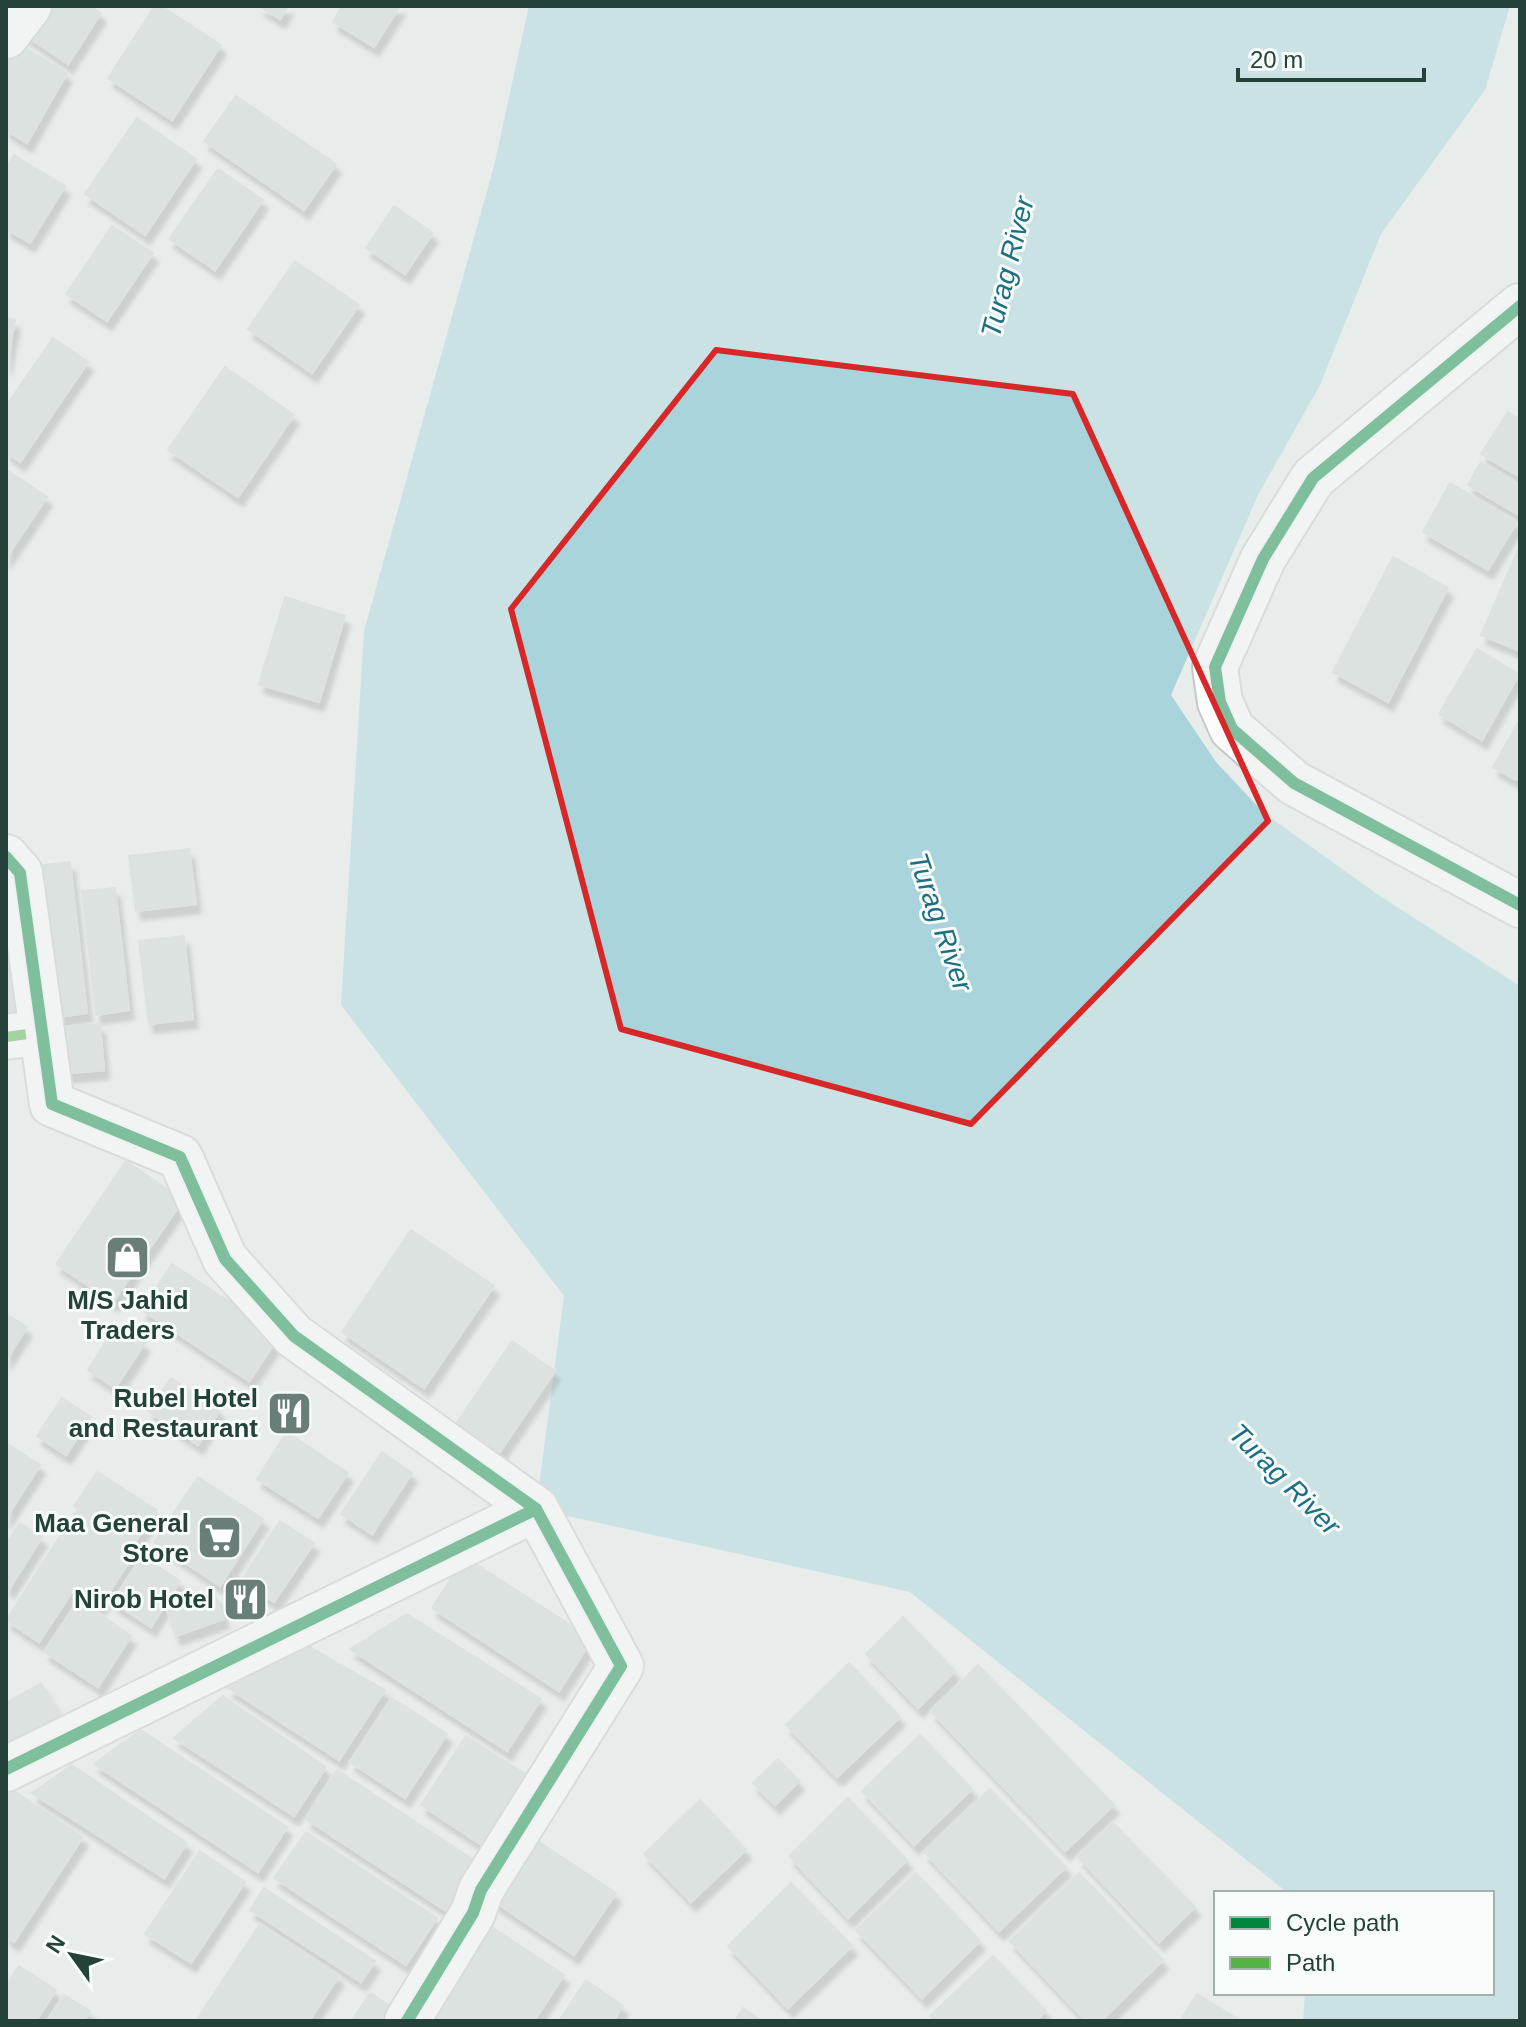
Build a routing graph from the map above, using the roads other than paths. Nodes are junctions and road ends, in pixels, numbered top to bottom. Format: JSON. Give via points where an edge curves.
{"nodes":[{"id":1,"x":29,"y":6,"type":"edge"},
{"id":2,"x":6,"y":36,"type":"edge"},
{"id":3,"x":1520,"y":306,"type":"edge"},
{"id":4,"x":6,"y":857,"type":"edge"},
{"id":5,"x":1520,"y":905,"type":"edge"},
{"id":6,"x":24,"y":1035,"type":"edge"},
{"id":7,"x":536,"y":1509,"type":"junction"},
{"id":8,"x":6,"y":1769,"type":"edge"},
{"id":9,"x":407,"y":2021,"type":"edge"}],
"edges":[{"from":1,"to":2,"type":"street"},
{"from":3,"to":5,"type":"street","via":[[1313,478],[1263,559],[1215,667],[1220,702],[1232,729],[1294,783]]},
{"from":4,"to":6,"type":"street","via":[[20,873]]},
{"from":6,"to":7,"type":"street","via":[[52,1104],[180,1157],[225,1259],[294,1336]]},
{"from":7,"to":8,"type":"street"},
{"from":7,"to":9,"type":"street","via":[[621,1666],[481,1890],[473,1913]]}]}
